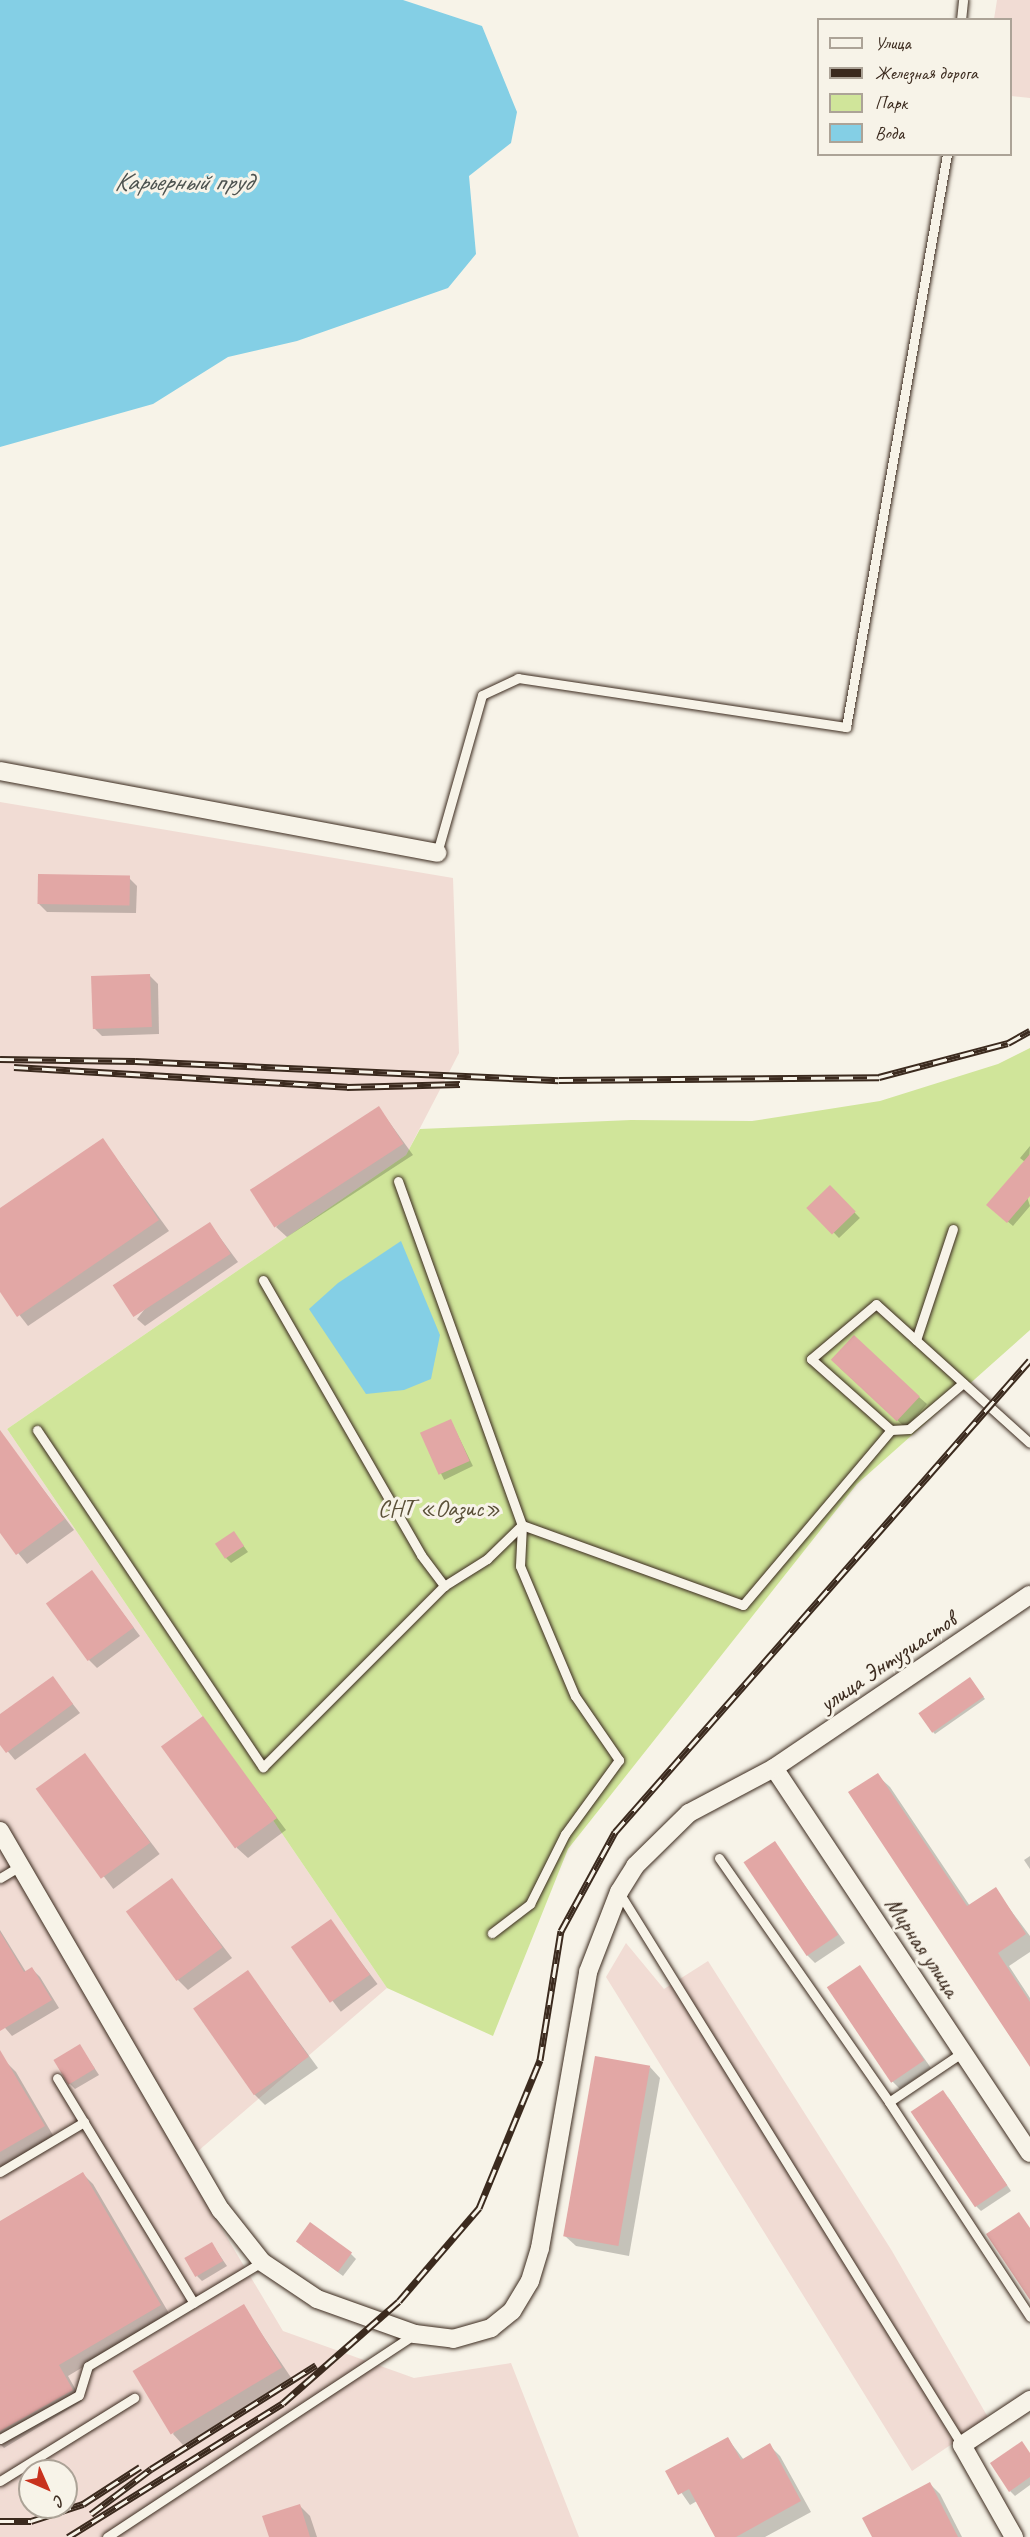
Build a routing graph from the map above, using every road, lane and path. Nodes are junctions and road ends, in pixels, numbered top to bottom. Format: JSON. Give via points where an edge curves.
{"nodes":[{"id":1,"x":963,"y":0,"type":"edge"},
{"id":2,"x":962,"y":18,"type":"edge"},
{"id":3,"x":947,"y":156,"type":"edge"},
{"id":4,"x":0,"y":771,"type":"edge"},
{"id":5,"x":437,"y":854,"type":"joint"},
{"id":6,"x":398,"y":1181,"type":"dead end"},
{"id":7,"x":953,"y":1229,"type":"dead end"},
{"id":8,"x":263,"y":1280,"type":"dead end"},
{"id":9,"x":916,"y":1340,"type":"junction"},
{"id":10,"x":963,"y":1383,"type":"junction"},
{"id":11,"x":36,"y":1430,"type":"dead end"},
{"id":12,"x":891,"y":1430,"type":"junction"},
{"id":13,"x":1030,"y":1443,"type":"edge"},
{"id":14,"x":522,"y":1525,"type":"junction"},
{"id":15,"x":444,"y":1586,"type":"junction"},
{"id":16,"x":1030,"y":1595,"type":"edge"},
{"id":17,"x":774,"y":1768,"type":"junction"},
{"id":18,"x":0,"y":1831,"type":"edge"},
{"id":19,"x":719,"y":1858,"type":"dead end"},
{"id":20,"x":20,"y":1866,"type":"junction"},
{"id":21,"x":0,"y":1878,"type":"edge"},
{"id":22,"x":619,"y":1893,"type":"junction"},
{"id":23,"x":492,"y":1933,"type":"dead end"},
{"id":24,"x":963,"y":2052,"type":"junction"},
{"id":25,"x":57,"y":2078,"type":"dead end"},
{"id":26,"x":889,"y":2102,"type":"junction"},
{"id":27,"x":84,"y":2122,"type":"junction"},
{"id":28,"x":1030,"y":2153,"type":"edge"},
{"id":29,"x":0,"y":2172,"type":"edge"},
{"id":30,"x":262,"y":2262,"type":"junction"},
{"id":31,"x":194,"y":2302,"type":"junction"},
{"id":32,"x":1030,"y":2317,"type":"edge"},
{"id":33,"x":415,"y":2334,"type":"junction"},
{"id":34,"x":134,"y":2398,"type":"dead end"},
{"id":35,"x":1030,"y":2400,"type":"edge"},
{"id":36,"x":0,"y":2439,"type":"edge"},
{"id":37,"x":962,"y":2445,"type":"junction"},
{"id":38,"x":0,"y":2481,"type":"edge"},
{"id":39,"x":107,"y":2537,"type":"edge"},
{"id":40,"x":1014,"y":2537,"type":"edge"}],
"edges":[{"from":1,"to":2,"type":"lane"},
{"from":3,"to":5,"type":"lane","via":[[846,727],[518,678],[482,695]]},
{"from":4,"to":5,"type":"street"},
{"from":6,"to":14,"type":"lane"},
{"from":7,"to":9,"type":"lane"},
{"from":8,"to":15,"type":"lane","via":[[421,1555]]},
{"from":9,"to":10,"type":"lane"},
{"from":9,"to":12,"type":"lane","via":[[876,1304],[811,1359]]},
{"from":10,"to":12,"type":"lane","via":[[909,1429]]},
{"from":10,"to":13,"type":"lane"},
{"from":11,"to":15,"type":"lane","via":[[264,1767]]},
{"from":12,"to":14,"type":"lane","via":[[743,1605]]},
{"from":14,"to":15,"type":"lane","via":[[487,1559]]},
{"from":14,"to":23,"type":"lane","via":[[520,1566],[575,1696],[619,1761],[565,1834],[530,1904]]},
{"from":16,"to":17,"type":"street","name":"улица Энтузиастов"},
{"from":17,"to":22,"type":"street","name":"улица Энтузиастов","via":[[689,1813],[650,1847]]},
{"from":17,"to":24,"type":"street","name":"Мирная улица"},
{"from":18,"to":20,"type":"street","name":"улица Энтузиастов"},
{"from":19,"to":26,"type":"lane"},
{"from":20,"to":21,"type":"lane"},
{"from":20,"to":30,"type":"street","name":"улица Энтузиастов","via":[[221,2210]]},
{"from":22,"to":33,"type":"street","name":"улица Энтузиастов","via":[[588,1972],[540,2248],[530,2281],[512,2311],[491,2328],[453,2339]]},
{"from":22,"to":37,"type":"lane"},
{"from":24,"to":26,"type":"lane"},
{"from":24,"to":28,"type":"street","name":"Мирная улица"},
{"from":25,"to":27,"type":"lane"},
{"from":26,"to":32,"type":"lane"},
{"from":27,"to":29,"type":"lane"},
{"from":27,"to":31,"type":"lane"},
{"from":30,"to":31,"type":"lane"},
{"from":30,"to":33,"type":"street","name":"улица Энтузиастов","via":[[317,2299]]},
{"from":31,"to":36,"type":"lane","via":[[88,2366],[79,2395]]},
{"from":33,"to":39,"type":"lane"},
{"from":34,"to":38,"type":"lane"},
{"from":35,"to":37,"type":"street"},
{"from":37,"to":40,"type":"street"}]}
